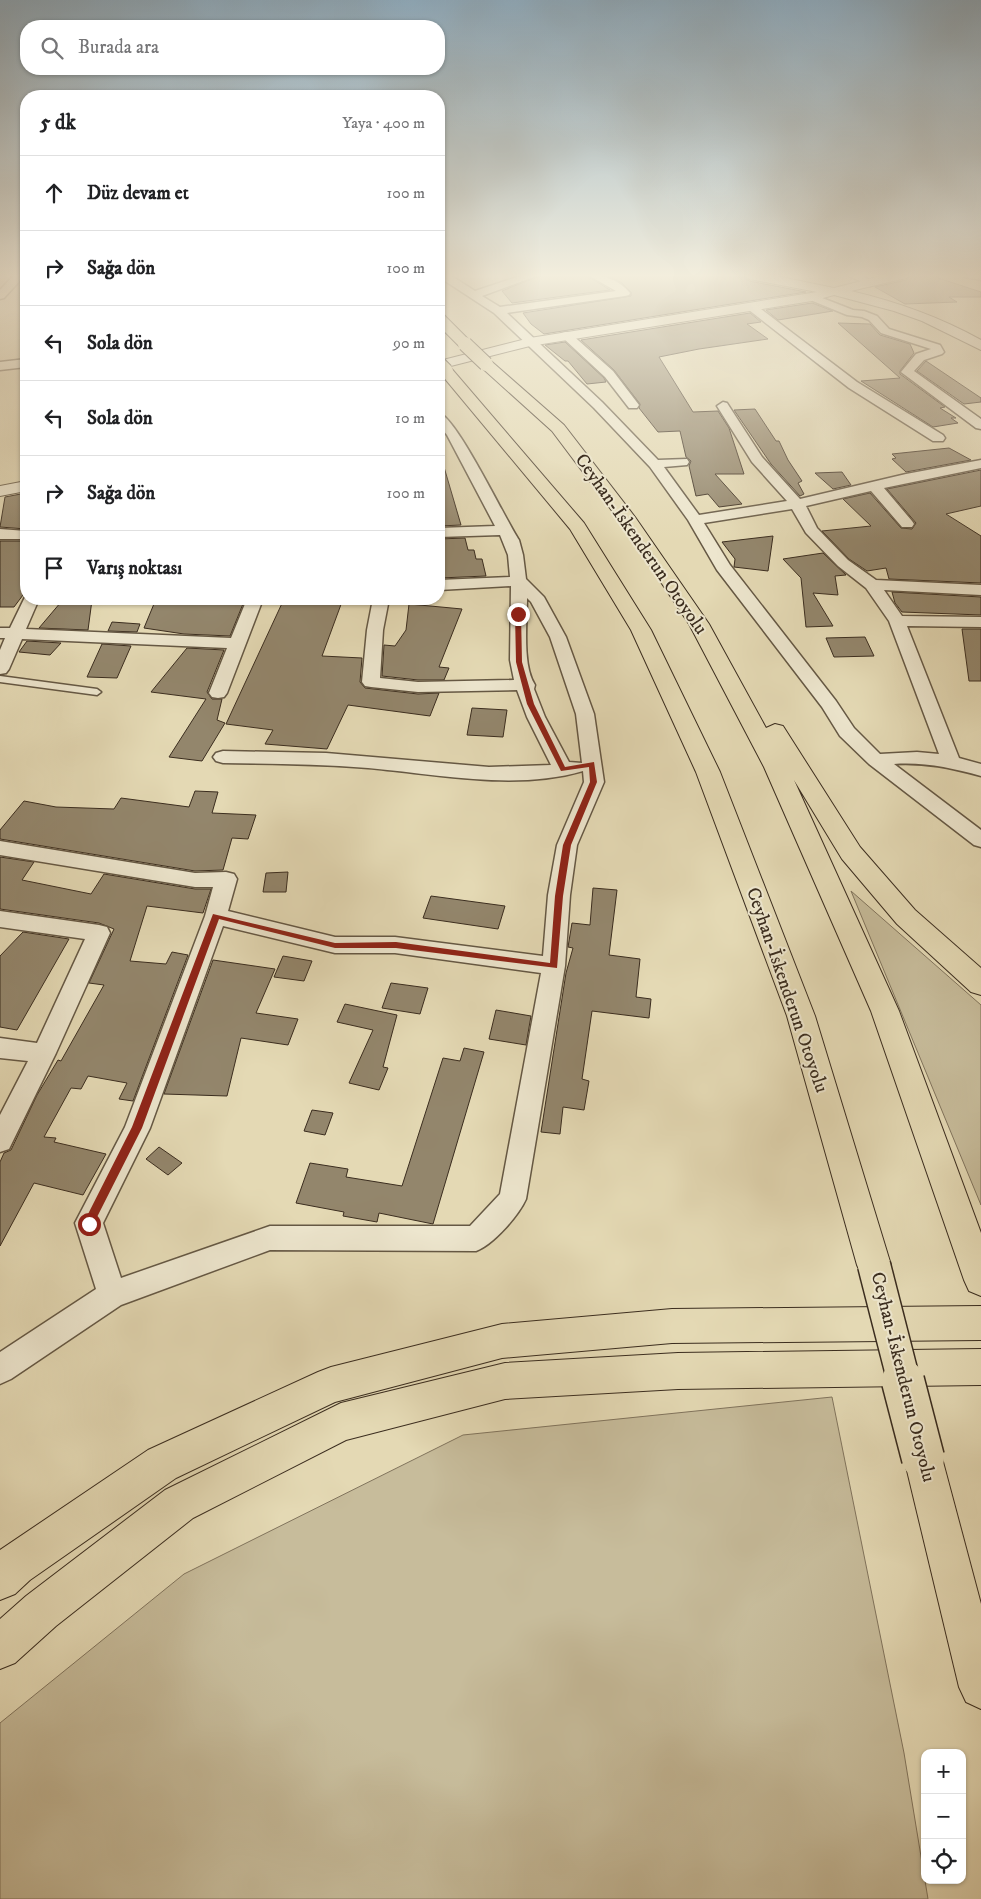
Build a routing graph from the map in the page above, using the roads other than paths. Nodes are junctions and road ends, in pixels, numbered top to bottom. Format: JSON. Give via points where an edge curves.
{"nodes":[{"id":1,"x":20,"y":364,"type":"edge"},
{"id":2,"x":486,"y":364,"type":"edge"},
{"id":3,"x":553,"y":364,"type":"edge"},
{"id":4,"x":597,"y":364,"type":"edge"},
{"id":5,"x":825,"y":364,"type":"edge"},
{"id":6,"x":914,"y":364,"type":"edge"},
{"id":7,"x":0,"y":366,"type":"edge"},
{"id":8,"x":445,"y":371,"type":"edge"},
{"id":9,"x":633,"y":405,"type":"dead end"},
{"id":10,"x":723,"y":406,"type":"dead end"},
{"id":11,"x":445,"y":424,"type":"edge"},
{"id":12,"x":981,"y":425,"type":"edge"},
{"id":13,"x":938,"y":438,"type":"dead end"},
{"id":14,"x":682,"y":462,"type":"dead end"},
{"id":15,"x":655,"y":464,"type":"junction"},
{"id":16,"x":981,"y":464,"type":"edge"},
{"id":17,"x":875,"y":486,"type":"junction"},
{"id":18,"x":20,"y":487,"type":"edge"},
{"id":19,"x":0,"y":491,"type":"edge"},
{"id":20,"x":797,"y":504,"type":"junction"},
{"id":21,"x":695,"y":520,"type":"junction"},
{"id":22,"x":629,"y":521,"type":"junction"},
{"id":23,"x":907,"y":524,"type":"dead end"},
{"id":24,"x":505,"y":530,"type":"junction"},
{"id":25,"x":445,"y":533,"type":"edge"},
{"id":26,"x":0,"y":534,"type":"edge"},
{"id":27,"x":20,"y":535,"type":"edge"},
{"id":28,"x":519,"y":581,"type":"junction"},
{"id":29,"x":445,"y":585,"type":"edge"},
{"id":30,"x":872,"y":585,"type":"junction"},
{"id":31,"x":981,"y":590,"type":"edge"},
{"id":32,"x":28,"y":605,"type":"edge"},
{"id":33,"x":251,"y":605,"type":"edge"},
{"id":34,"x":380,"y":605,"type":"edge"},
{"id":35,"x":897,"y":621,"type":"junction"},
{"id":36,"x":981,"y":622,"type":"edge"},
{"id":37,"x":8,"y":633,"type":"edge"},
{"id":38,"x":236,"y":642,"type":"junction"},
{"id":39,"x":0,"y":669,"type":"edge"},
{"id":40,"x":0,"y":679,"type":"edge"},
{"id":41,"x":526,"y":685,"type":"junction"},
{"id":42,"x":97,"y":692,"type":"dead end"},
{"id":43,"x":218,"y":693,"type":"dead end"},
{"id":44,"x":223,"y":757,"type":"dead end"},
{"id":45,"x":876,"y":760,"type":"junction"},
{"id":46,"x":951,"y":760,"type":"junction"},
{"id":47,"x":592,"y":764,"type":"junction"},
{"id":48,"x":563,"y":770,"type":"junction"},
{"id":49,"x":981,"y":770,"type":"edge"},
{"id":50,"x":981,"y":840,"type":"edge"},
{"id":51,"x":0,"y":848,"type":"edge"},
{"id":52,"x":216,"y":916,"type":"junction"},
{"id":53,"x":0,"y":919,"type":"edge"},
{"id":54,"x":554,"y":966,"type":"junction"},
{"id":55,"x":981,"y":984,"type":"edge"},
{"id":56,"x":0,"y":1048,"type":"edge"},
{"id":57,"x":44,"y":1053,"type":"junction"},
{"id":58,"x":0,"y":1141,"type":"edge"},
{"id":59,"x":978,"y":1272,"type":"edge"},
{"id":60,"x":112,"y":1295,"type":"junction"},
{"id":61,"x":981,"y":1323,"type":"edge"},
{"id":62,"x":981,"y":1367,"type":"edge"},
{"id":63,"x":0,"y":1369,"type":"edge"},
{"id":64,"x":0,"y":1578,"type":"edge"},
{"id":65,"x":0,"y":1648,"type":"edge"},
{"id":66,"x":980,"y":1681,"type":"edge"}],
"edges":[{"from":1,"to":7,"type":"street"},
{"from":2,"to":22,"type":"highway","name":"Ceyhan-İskenderun Otoyolu","bridge":true,"via":[[558,428]]},
{"from":3,"to":15,"type":"street"},
{"from":4,"to":9,"type":"street"},
{"from":5,"to":13,"type":"street","via":[[853,385]]},
{"from":6,"to":12,"type":"street","via":[[907,372]]},
{"from":8,"to":66,"type":"highway","name":"Ceyhan-İskenderun Otoyolu","bridge":true,"via":[[578,527],[641,630],[708,772],[801,1016],[874,1265]]},
{"from":10,"to":20,"type":"street","via":[[757,459]]},
{"from":11,"to":24,"type":"street"},
{"from":14,"to":15,"type":"street"},
{"from":15,"to":21,"type":"street"},
{"from":16,"to":17,"type":"street"},
{"from":17,"to":20,"type":"street"},
{"from":17,"to":23,"type":"street"},
{"from":18,"to":19,"type":"street"},
{"from":20,"to":21,"type":"street"},
{"from":20,"to":30,"type":"street","via":[[811,530],[842,563]]},
{"from":21,"to":45,"type":"street","via":[[723,567],[830,705],[847,732]]},
{"from":22,"to":55,"type":"highway","via":[[707,621],[852,853],[906,916]]},
{"from":22,"to":59,"type":"highway","name":"Ceyhan-İskenderun Otoyolu","via":[[700,624],[776,766],[885,1011]]},
{"from":24,"to":25,"type":"street"},
{"from":24,"to":28,"type":"street","via":[[512,537]]},
{"from":26,"to":27,"type":"street"},
{"from":28,"to":29,"type":"street"},
{"from":28,"to":41,"type":"street","via":[[519,662]]},
{"from":28,"to":47,"type":"street","via":[[538,600],[558,637],[585,714]]},
{"from":30,"to":31,"type":"street"},
{"from":30,"to":35,"type":"street"},
{"from":32,"to":37,"type":"street"},
{"from":33,"to":38,"type":"street"},
{"from":34,"to":41,"type":"street","via":[[371,682],[418,687]]},
{"from":35,"to":36,"type":"street"},
{"from":35,"to":46,"type":"street"},
{"from":37,"to":38,"type":"street"},
{"from":37,"to":39,"type":"street"},
{"from":38,"to":43,"type":"street"},
{"from":40,"to":42,"type":"lane"},
{"from":41,"to":48,"type":"street","via":[[530,704]]},
{"from":44,"to":48,"type":"street","via":[[340,759],[500,774]]},
{"from":45,"to":46,"type":"street","via":[[910,756]]},
{"from":45,"to":50,"type":"street"},
{"from":46,"to":49,"type":"street"},
{"from":47,"to":48,"type":"street"},
{"from":47,"to":54,"type":"street","via":[[594,782],[567,845],[559,896]]},
{"from":51,"to":52,"type":"street","via":[[195,880],[226,878]]},
{"from":52,"to":54,"type":"street","via":[[335,946],[396,945]]},
{"from":52,"to":60,"type":"street","via":[[137,1128],[89,1224]]},
{"from":53,"to":57,"type":"street","via":[[99,934]]},
{"from":54,"to":60,"type":"street","via":[[513,1199],[476,1239],[270,1238]]},
{"from":56,"to":57,"type":"street"},
{"from":57,"to":58,"type":"street"},
{"from":60,"to":63,"type":"street"},
{"from":61,"to":64,"type":"highway","via":[[672,1326],[502,1342],[331,1385],[162,1464]]},
{"from":62,"to":65,"type":"highway","via":[[678,1371],[504,1381],[341,1422],[179,1504],[41,1611]]}]}
